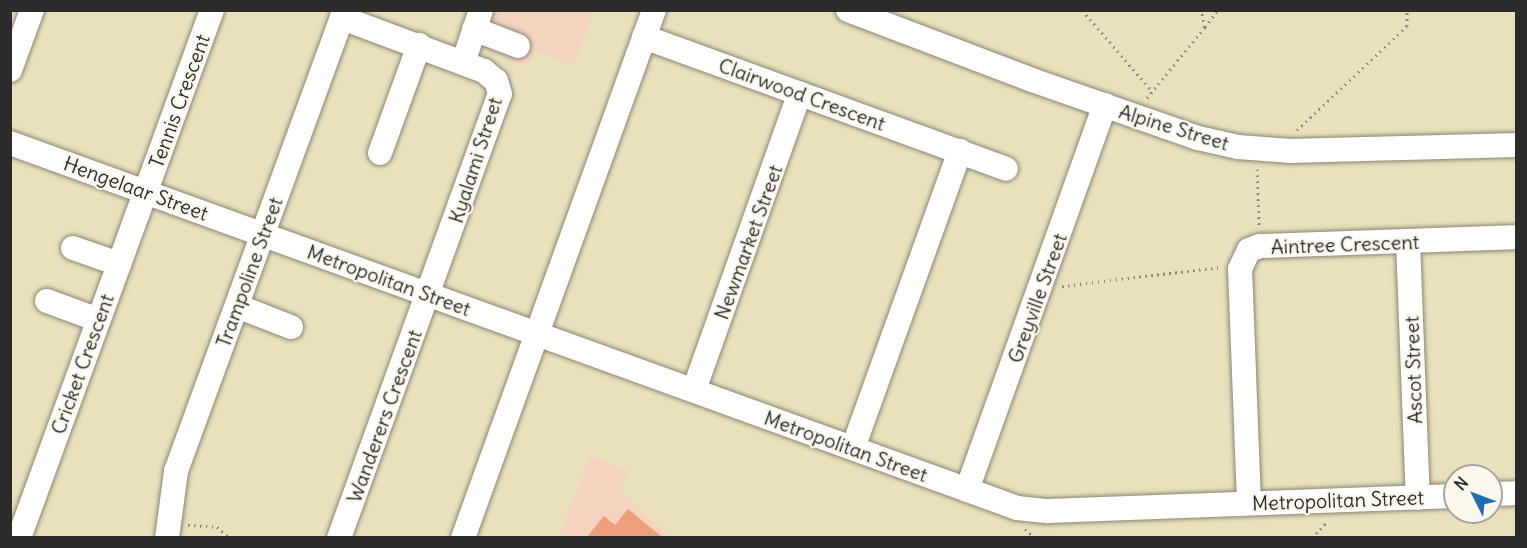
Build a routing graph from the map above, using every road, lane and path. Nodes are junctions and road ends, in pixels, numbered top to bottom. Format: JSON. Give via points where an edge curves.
{"nodes":[{"id":1,"x":32,"y":10,"type":"edge"},
{"id":2,"x":212,"y":10,"type":"edge"},
{"id":3,"x":654,"y":10,"type":"edge"},
{"id":4,"x":848,"y":10,"type":"edge"},
{"id":5,"x":1082,"y":10,"type":"edge"},
{"id":6,"x":1202,"y":10,"type":"edge"},
{"id":7,"x":1218,"y":10,"type":"edge"},
{"id":8,"x":1407,"y":10,"type":"edge"},
{"id":9,"x":343,"y":14,"type":"edge"},
{"id":10,"x":478,"y":20,"type":"edge"},
{"id":11,"x":1205,"y":27,"type":"junction"},
{"id":12,"x":644,"y":37,"type":"junction"},
{"id":13,"x":419,"y":45,"type":"junction"},
{"id":14,"x":518,"y":46,"type":"dead end"},
{"id":15,"x":463,"y":63,"type":"junction"},
{"id":16,"x":10,"y":70,"type":"edge"},
{"id":17,"x":1150,"y":90,"type":"junction"},
{"id":18,"x":800,"y":93,"type":"junction"},
{"id":19,"x":1145,"y":101,"type":"dead end"},
{"id":20,"x":1105,"y":105,"type":"junction"},
{"id":21,"x":1293,"y":133,"type":"dead end"},
{"id":22,"x":10,"y":142,"type":"edge"},
{"id":23,"x":1516,"y":146,"type":"edge"},
{"id":24,"x":960,"y":151,"type":"junction"},
{"id":25,"x":380,"y":153,"type":"dead end"},
{"id":26,"x":1006,"y":169,"type":"dead end"},
{"id":27,"x":1257,"y":169,"type":"dead end"},
{"id":28,"x":146,"y":191,"type":"junction"},
{"id":29,"x":262,"y":235,"type":"junction"},
{"id":30,"x":1516,"y":237,"type":"edge"},
{"id":31,"x":1259,"y":238,"type":"dead end"},
{"id":32,"x":1408,"y":242,"type":"junction"},
{"id":33,"x":73,"y":248,"type":"dead end"},
{"id":34,"x":119,"y":264,"type":"junction"},
{"id":35,"x":1224,"y":266,"type":"dead end"},
{"id":36,"x":1055,"y":286,"type":"dead end"},
{"id":37,"x":429,"y":294,"type":"junction"},
{"id":38,"x":47,"y":301,"type":"dead end"},
{"id":39,"x":237,"y":306,"type":"junction"},
{"id":40,"x":99,"y":320,"type":"junction"},
{"id":41,"x":291,"y":327,"type":"dead end"},
{"id":42,"x":535,"y":333,"type":"junction"},
{"id":43,"x":693,"y":390,"type":"junction"},
{"id":44,"x":853,"y":448,"type":"junction"},
{"id":45,"x":966,"y":490,"type":"junction"},
{"id":46,"x":1443,"y":497,"type":"edge"},
{"id":47,"x":1418,"y":498,"type":"junction"},
{"id":48,"x":1249,"y":503,"type":"junction"},
{"id":49,"x":167,"y":531,"type":"edge"},
{"id":50,"x":19,"y":537,"type":"edge"},
{"id":51,"x":230,"y":537,"type":"edge"},
{"id":52,"x":339,"y":537,"type":"edge"},
{"id":53,"x":463,"y":537,"type":"edge"}],
"edges":[{"from":1,"to":16,"type":"street"},
{"from":2,"to":28,"type":"street","name":"Tennis Crescent"},
{"from":3,"to":12,"type":"street"},
{"from":4,"to":20,"type":"street","name":"Alpine Street"},
{"from":5,"to":17,"type":"path"},
{"from":6,"to":11,"type":"path"},
{"from":7,"to":11,"type":"path"},
{"from":8,"to":21,"type":"path","via":[[1407,26]]},
{"from":9,"to":13,"type":"street","name":"Kyalami Street"},
{"from":9,"to":29,"type":"street","name":"Trampoline Street"},
{"from":10,"to":14,"type":"street"},
{"from":10,"to":15,"type":"street"},
{"from":11,"to":17,"type":"path"},
{"from":12,"to":18,"type":"street","name":"Clairwood Crescent"},
{"from":12,"to":42,"type":"street"},
{"from":13,"to":15,"type":"street","name":"Kyalami Street"},
{"from":13,"to":25,"type":"street"},
{"from":15,"to":37,"type":"street","name":"Kyalami Street","via":[[496,81],[500,94]]},
{"from":17,"to":19,"type":"path"},
{"from":18,"to":24,"type":"street","name":"Clairwood Crescent"},
{"from":18,"to":43,"type":"street","name":"Newmarket Street"},
{"from":20,"to":23,"type":"street","name":"Alpine Street","via":[[1198,138],[1255,149]]},
{"from":20,"to":45,"type":"street","name":"Greyville Street"},
{"from":22,"to":28,"type":"street","name":"Hengelaar Street"},
{"from":24,"to":26,"type":"street","name":"Clairwood Crescent"},
{"from":24,"to":44,"type":"street"},
{"from":27,"to":31,"type":"path"},
{"from":28,"to":29,"type":"street","name":"Hengelaar Street"},
{"from":28,"to":34,"type":"street","name":"Cricket Crescent"},
{"from":29,"to":37,"type":"street","name":"Metropolitan Street"},
{"from":29,"to":39,"type":"street","name":"Trampoline Street"},
{"from":30,"to":32,"type":"street","name":"Aintree Crescent"},
{"from":32,"to":47,"type":"street","name":"Ascot Street"},
{"from":32,"to":48,"type":"street","name":"Aintree Crescent","via":[[1260,246],[1244,257],[1240,269]]},
{"from":33,"to":34,"type":"street"},
{"from":34,"to":40,"type":"street","name":"Cricket Crescent"},
{"from":35,"to":36,"type":"path"},
{"from":37,"to":42,"type":"street","name":"Metropolitan Street"},
{"from":37,"to":52,"type":"street","name":"Wanderers Crescent"},
{"from":38,"to":40,"type":"street"},
{"from":39,"to":41,"type":"street"},
{"from":39,"to":49,"type":"street","name":"Trampoline Street","via":[[176,471]]},
{"from":40,"to":50,"type":"street","name":"Cricket Crescent"},
{"from":42,"to":43,"type":"street","name":"Metropolitan Street"},
{"from":42,"to":53,"type":"street"},
{"from":43,"to":44,"type":"street","name":"Metropolitan Street"},
{"from":44,"to":45,"type":"street","name":"Metropolitan Street"},
{"from":45,"to":48,"type":"street","name":"Metropolitan Street","via":[[1030,511]]},
{"from":46,"to":47,"type":"street","name":"Metropolitan Street"},
{"from":47,"to":48,"type":"street","name":"Metropolitan Street"},
{"from":49,"to":51,"type":"path","via":[[217,527]]}]}
